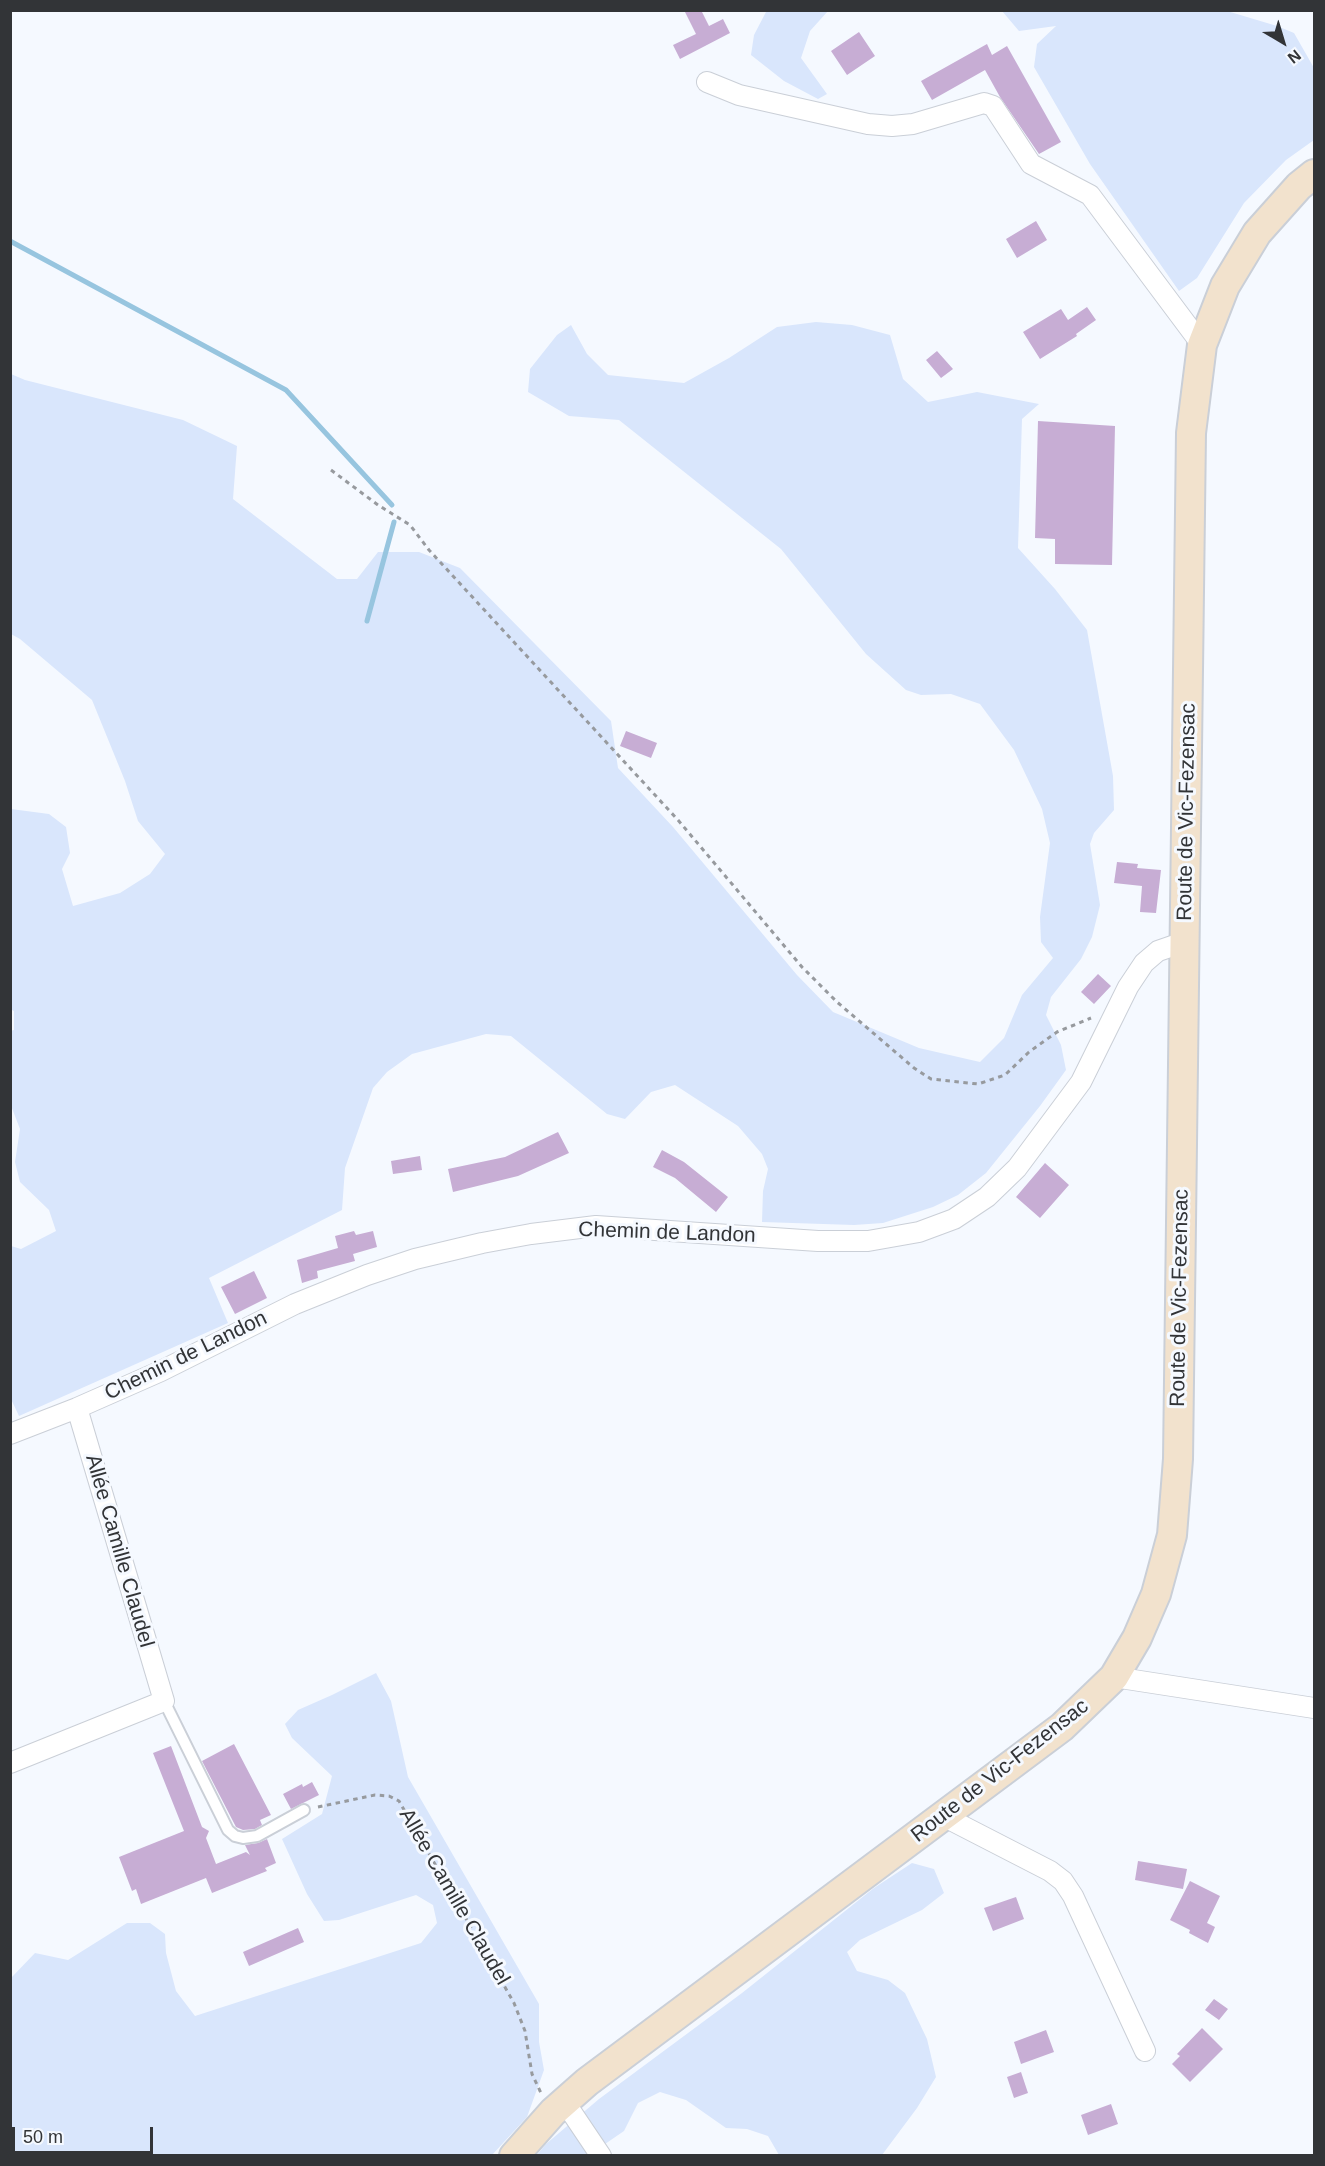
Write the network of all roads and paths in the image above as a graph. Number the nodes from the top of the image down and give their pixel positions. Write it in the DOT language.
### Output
graph roads {
  1 [pos="707,82"];
  2 [pos="1314,174"];
  3 [pos="1202,345"];
  4 [pos="331,470"];
  5 [pos="1185,942"];
  6 [pos="1093,1018"];
  7 [pos="77,1408"];
  8 [pos="10,1434"];
  9 [pos="1114,1677"];
  10 [pos="164,1701"];
  11 [pos="1314,1708"];
  12 [pos="10,1763"];
  13 [pos="304,1810"];
  14 [pos="945,1817"];
  15 [pos="1145,2052"];
  16 [pos="558,2106"];
  17 [pos="514,2156"];
  18 [pos="601,2156"];
  1 -- 3 [label="street"];
  2 -- 3 [label="main road, Route de Vic-Fezensac"];
  3 -- 5 [label="main road, Route de Vic-Fezensac"];
  4 -- 6 [label="path"];
  5 -- 7 [label="street, Chemin de Landon"];
  5 -- 9 [label="main road, Route de Vic-Fezensac"];
  7 -- 8 [label="street, Chemin de Landon"];
  7 -- 10 [label="street, Allée Camille Claudel"];
  9 -- 11 [label="street"];
  9 -- 14 [label="main road, Route de Vic-Fezensac"];
  10 -- 12 [label="street"];
  10 -- 13 [label="lane, Allée Camille Claudel"];
  13 -- 16 [label="path, Allée Camille Claudel"];
  14 -- 15 [label="street"];
  14 -- 16 [label="main road, Route de Vic-Fezensac"];
  16 -- 17 [label="main road, Route de Vic-Fezensac"];
  16 -- 18 [label="street"];
}
